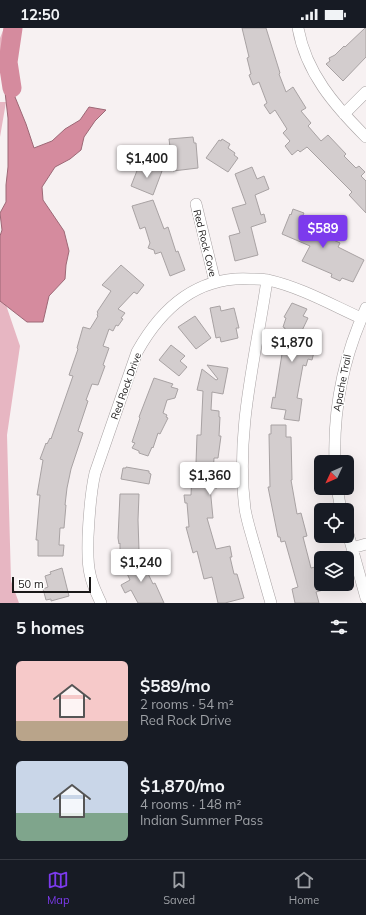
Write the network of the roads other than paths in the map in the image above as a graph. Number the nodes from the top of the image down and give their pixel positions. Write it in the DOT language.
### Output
graph roads {
  1 [pos="298,28"];
  2 [pos="366,92"];
  3 [pos="344,114"];
  4 [pos="366,137"];
  5 [pos="196,204"];
  6 [pos="267,280"];
  7 [pos="215,282"];
  8 [pos="366,308"];
  9 [pos="361,318"];
  10 [pos="335,455"];
  11 [pos="351,543"];
  12 [pos="366,544"];
  13 [pos="352,548"];
  14 [pos="366,598"];
  15 [pos="101,603"];
  16 [pos="271,603"];
  1 -- 3 [label="street"];
  2 -- 3 [label="street"];
  3 -- 4 [label="street"];
  5 -- 7 [label="street, Red Rock Cove"];
  6 -- 7 [label="street, Red Rock Drive"];
  6 -- 9 [label="street, Red Rock Drive"];
  6 -- 16 [label="street"];
  7 -- 15 [label="street, Red Rock Drive"];
  8 -- 9 [label="street, Apache Trail"];
  9 -- 10 [label="street, Apache Trail"];
  11 -- 13 [label="street"];
  12 -- 13 [label="street"];
  13 -- 14 [label="street"];
}
